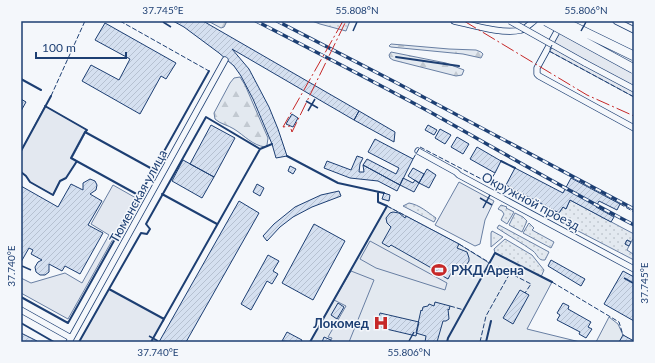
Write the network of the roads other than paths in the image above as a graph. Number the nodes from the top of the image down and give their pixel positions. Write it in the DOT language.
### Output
graph roads {
  1 [pos="454,21"];
  2 [pos="510,21"];
  3 [pos="534,21"];
  4 [pos="546,21"];
  5 [pos="562,21"];
  6 [pos="616,21"];
  7 [pos="634,30"];
  8 [pos="634,56"];
  9 [pos="225,60"];
  10 [pos="634,69"];
  11 [pos="634,89"];
  12 [pos="634,128"];
  13 [pos="418,151"];
  14 [pos="634,269"];
  15 [pos="21,310"];
  16 [pos="70,340"];
  1 -- 3 [label="street"];
  2 -- 11 [label="street, bridge"];
  4 -- 10 [label="main road, bridge"];
  5 -- 8 [label="main road, bridge"];
  5 -- 12 [label="street"];
  6 -- 7 [label="street"];
  9 -- 16 [label="street, Тюменская улица"];
  13 -- 14 [label="street, Окружной проезд"];
  15 -- 16 [label="street"];
}
